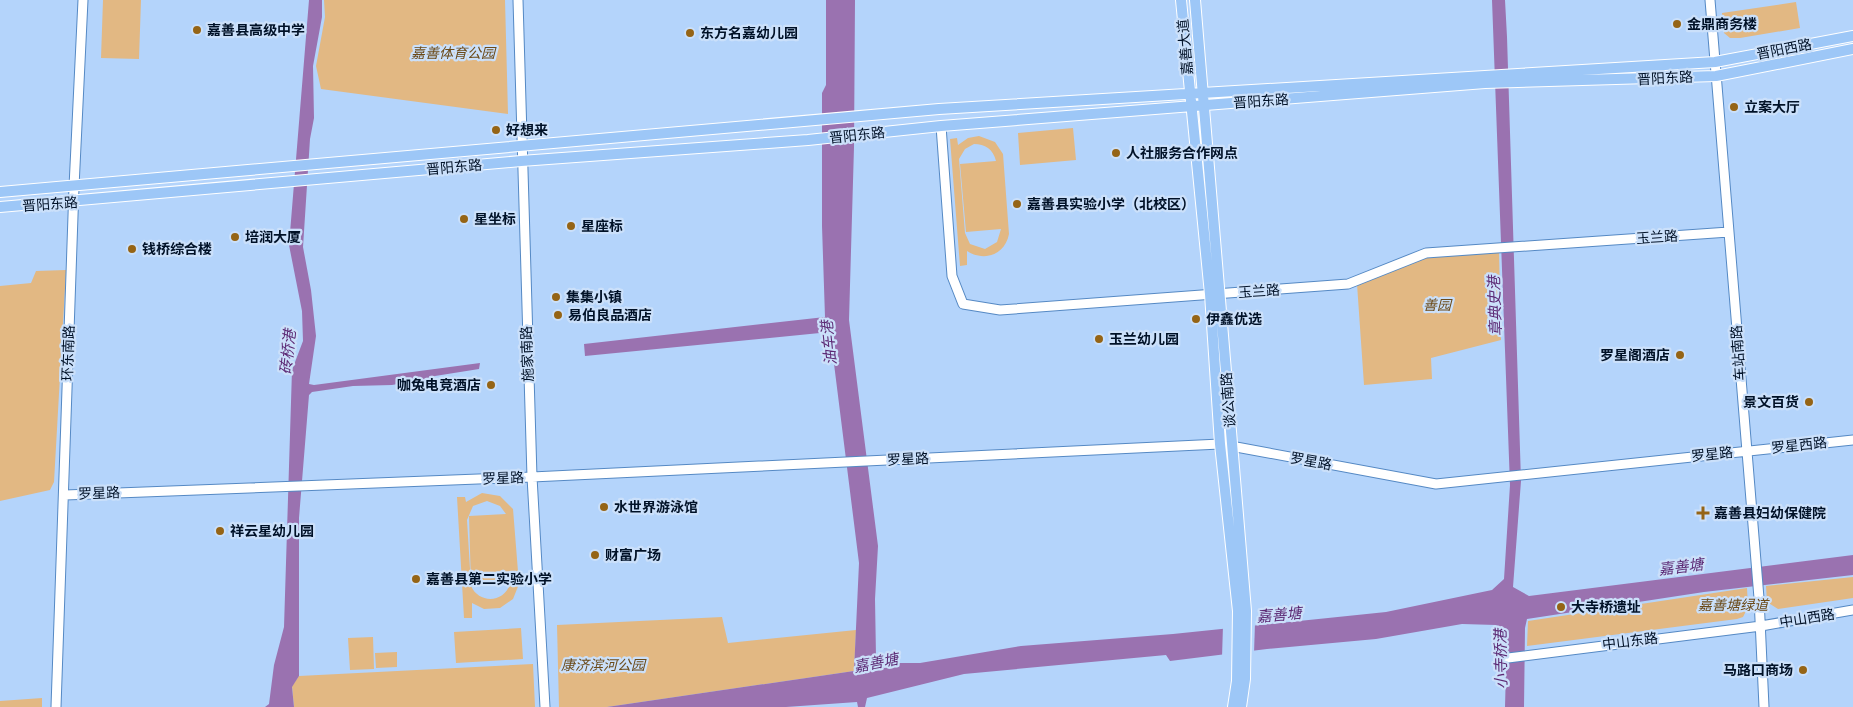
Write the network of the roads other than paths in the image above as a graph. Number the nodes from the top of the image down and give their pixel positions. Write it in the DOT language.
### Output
graph roads {
  1 [pos="83,0"];
  2 [pos="518,0"];
  3 [pos="1181,0"];
  4 [pos="1195,0"];
  5 [pos="1710,0"];
  6 [pos="1853,36"];
  7 [pos="1853,49"];
  8 [pos="1715,62"];
  9 [pos="1716,76"];
  10 [pos="1518,78"];
  11 [pos="1485,80"];
  12 [pos="1190,93"];
  13 [pos="1203,93"];
  14 [pos="1204,105"];
  15 [pos="1191,106"];
  16 [pos="941,126"];
  17 [pos="521,146"];
  18 [pos="521,161"];
  19 [pos="74,187"];
  20 [pos="0,192"];
  21 [pos="73,202"];
  22 [pos="0,207"];
  23 [pos="1729,232"];
  24 [pos="1215,294"];
  25 [pos="1853,440"];
  26 [pos="1220,444"];
  27 [pos="1232,446"];
  28 [pos="1746,451"];
  29 [pos="532,477"];
  30 [pos="65,495"];
  31 [pos="1853,610"];
  32 [pos="1242,611"];
  33 [pos="1761,626"];
  34 [pos="1500,659"];
  35 [pos="1241,681"];
  36 [pos="56,707"];
  37 [pos="545,707"];
  38 [pos="1232,707"];
  39 [pos="1241,707"];
  40 [pos="1764,707"];
  1 -- 19 [label="street, 环东南路"];
  2 -- 17 [label="street, 施家南路"];
  3 -- 12 [label="main road, 嘉善大道"];
  4 -- 13 [label="main road, 嘉善大道"];
  5 -- 8 [label="street, 车站南路"];
  6 -- 8 [label="main road, 晋阳西路"];
  7 -- 9 [label="main road, 晋阳西路"];
  8 -- 9 [label="street, 车站南路"];
  8 -- 10 [label="main road, 晋阳东路"];
  9 -- 10 [label="main road, 晋阳东路"];
  9 -- 23 [label="street, 车站南路"];
  10 -- 11 [label="main road, 晋阳东路"];
  11 -- 13 [label="main road, 晋阳东路"];
  11 -- 14 [label="main road, 晋阳东路"];
  12 -- 13 [label="main road, 晋阳东路"];
  12 -- 15 [label="main road, 谈公南路"];
  12 -- 17 [label="main road, 晋阳东路"];
  13 -- 14 [label="main road, 谈公南路"];
  14 -- 15 [label="main road, 晋阳东路"];
  14 -- 24 [label="main road, 谈公南路"];
  15 -- 16 [label="main road, 晋阳东路"];
  15 -- 24 [label="main road, 谈公南路"];
  16 -- 18 [label="main road, 晋阳东路"];
  16 -- 24 [label="street, 玉兰路"];
  17 -- 18 [label="street, 施家南路"];
  17 -- 19 [label="main road, 晋阳东路"];
  18 -- 21 [label="main road, 晋阳东路"];
  18 -- 29 [label="street, 施家南路"];
  19 -- 20 [label="main road, 晋阳东路"];
  19 -- 21 [label="street, 环东南路"];
  21 -- 22 [label="main road, 晋阳东路"];
  21 -- 30 [label="street, 环东南路"];
  23 -- 24 [label="street, 玉兰路"];
  23 -- 28 [label="street, 车站南路"];
  24 -- 26 [label="main road, 谈公南路"];
  24 -- 27 [label="main road, 谈公南路"];
  25 -- 28 [label="street, 罗星西路"];
  26 -- 27 [label="street, 罗星路"];
  26 -- 29 [label="street, 罗星路"];
  26 -- 32 [label="main road, 谈公南路"];
  27 -- 28 [label="street, 罗星路"];
  27 -- 32 [label="main road, 谈公南路"];
  28 -- 33 [label="street, 车站南路"];
  29 -- 30 [label="street, 罗星路"];
  29 -- 37 [label="street, 施家南路"];
  30 -- 36 [label="street, 环东南路"];
  31 -- 33 [label="street, 中山西路"];
  32 -- 35 [label="main road, 谈公南路"];
  33 -- 34 [label="street, 中山东路"];
  33 -- 40 [label="street, 车站南路"];
  35 -- 38 [label="main road, 谈公南路"];
  35 -- 39 [label="main road, 谈公南路"];
}
